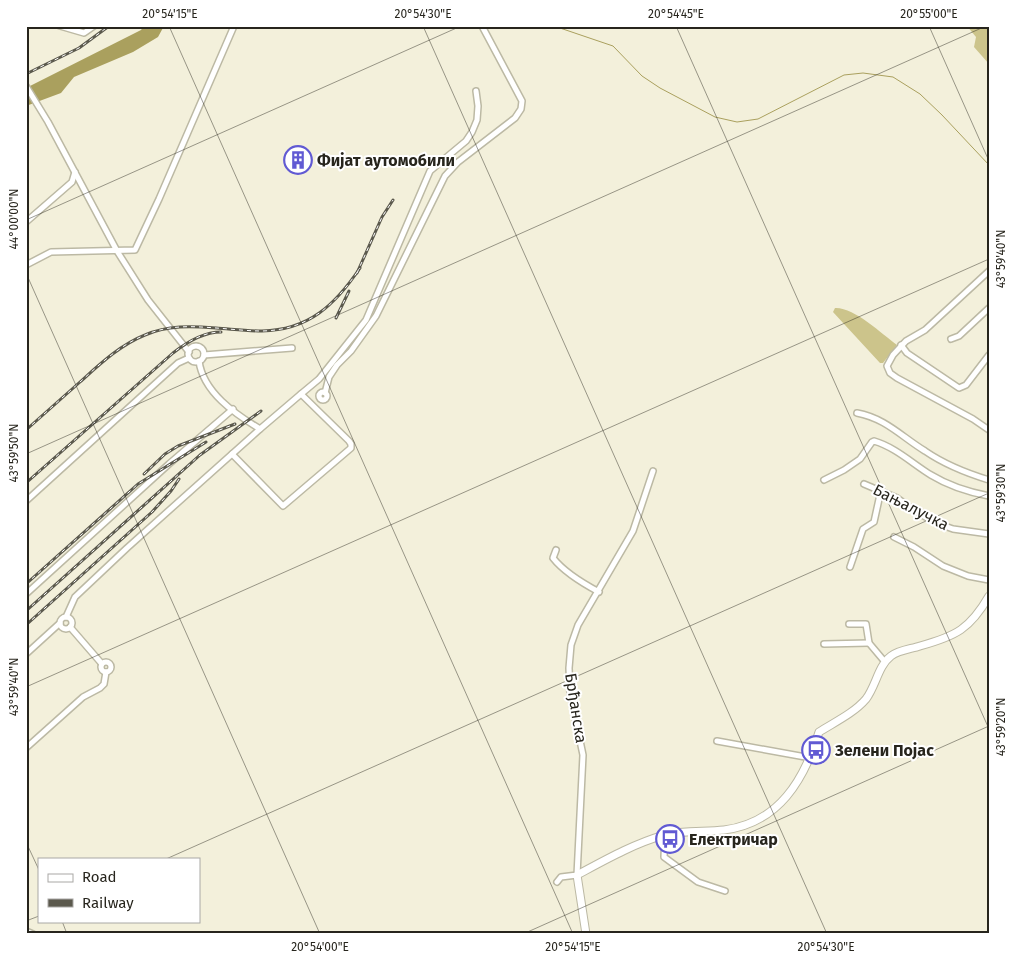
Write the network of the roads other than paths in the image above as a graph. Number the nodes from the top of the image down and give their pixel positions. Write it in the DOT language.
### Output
graph roads {
  1 [pos="60,26"];
  2 [pos="94,26"];
  3 [pos="234,26"];
  4 [pos="482,26"];
  5 [pos="75,28"];
  6 [pos="26,86"];
  7 [pos="476,91"];
  8 [pos="75,172"];
  9 [pos="26,222"];
  10 [pos="117,251"];
  11 [pos="26,265"];
  12 [pos="989,271"];
  13 [pos="989,308"];
  14 [pos="951,339"];
  15 [pos="901,346"];
  16 [pos="292,348"];
  17 [pos="189,355"];
  18 [pos="204,355"];
  19 [pos="989,355"];
  20 [pos="199,361"];
  21 [pos="325,393"];
  22 [pos="302,394"];
  23 [pos="233,409"];
  24 [pos="858,414"];
  25 [pos="260,429"];
  26 [pos="989,430"];
  27 [pos="232,454"];
  28 [pos="653,471"];
  29 [pos="824,480"];
  30 [pos="989,480"];
  31 [pos="864,484"];
  32 [pos="881,490"];
  33 [pos="989,496"];
  34 [pos="26,501"];
  35 [pos="989,534"];
  36 [pos="894,537"];
  37 [pos="556,550"];
  38 [pos="850,567"];
  39 [pos="989,580"];
  40 [pos="599,592"];
  41 [pos="26,594"];
  42 [pos="989,596"];
  43 [pos="66,617"];
  44 [pos="60,623"];
  45 [pos="849,624"];
  46 [pos="70,627"];
  47 [pos="869,643"];
  48 [pos="824,644"];
  49 [pos="26,654"];
  50 [pos="885,662"];
  51 [pos="717,741"];
  52 [pos="26,748"];
  53 [pos="811,758"];
  54 [pos="665,835"];
  55 [pos="577,875"];
  56 [pos="557,882"];
  57 [pos="725,890"];
  58 [pos="586,934"];
  1 -- 5 [label="street"];
  2 -- 5 [label="street"];
  3 -- 10 [label="street"];
  4 -- 21 [label="street"];
  6 -- 8 [label="street"];
  7 -- 22 [label="street"];
  8 -- 9 [label="street"];
  8 -- 10 [label="street"];
  10 -- 11 [label="street"];
  10 -- 17 [label="street"];
  12 -- 15 [label="street"];
  13 -- 14 [label="street"];
  15 -- 19 [label="street"];
  15 -- 26 [label="street"];
  16 -- 18 [label="street"];
  17 -- 18 [label="street"];
  17 -- 20 [label="street"];
  17 -- 34 [label="street"];
  18 -- 20 [label="street"];
  20 -- 23 [label="street"];
  22 -- 25 [label="street"];
  22 -- 27 [label="street"];
  23 -- 25 [label="street"];
  23 -- 41 [label="street"];
  24 -- 30 [label="street"];
  25 -- 27 [label="street"];
  27 -- 43 [label="street"];
  28 -- 40 [label="street, Брђанска"];
  29 -- 33 [label="street"];
  31 -- 32 [label="street, Бањалучка"];
  32 -- 35 [label="street, Бањалучка"];
  32 -- 38 [label="street"];
  36 -- 39 [label="street"];
  37 -- 40 [label="street"];
  40 -- 55 [label="street, Брђанска"];
  42 -- 50 [label="street"];
  43 -- 44 [label="street"];
  43 -- 46 [label="street"];
  44 -- 46 [label="street"];
  44 -- 49 [label="street"];
  45 -- 47 [label="street"];
  46 -- 52 [label="street"];
  47 -- 48 [label="street"];
  47 -- 50 [label="street"];
  50 -- 53 [label="street"];
  51 -- 53 [label="street"];
  53 -- 54 [label="street"];
  54 -- 55 [label="street"];
  54 -- 57 [label="street"];
  55 -- 56 [label="street"];
  55 -- 58 [label="street, Брђанска"];
}
